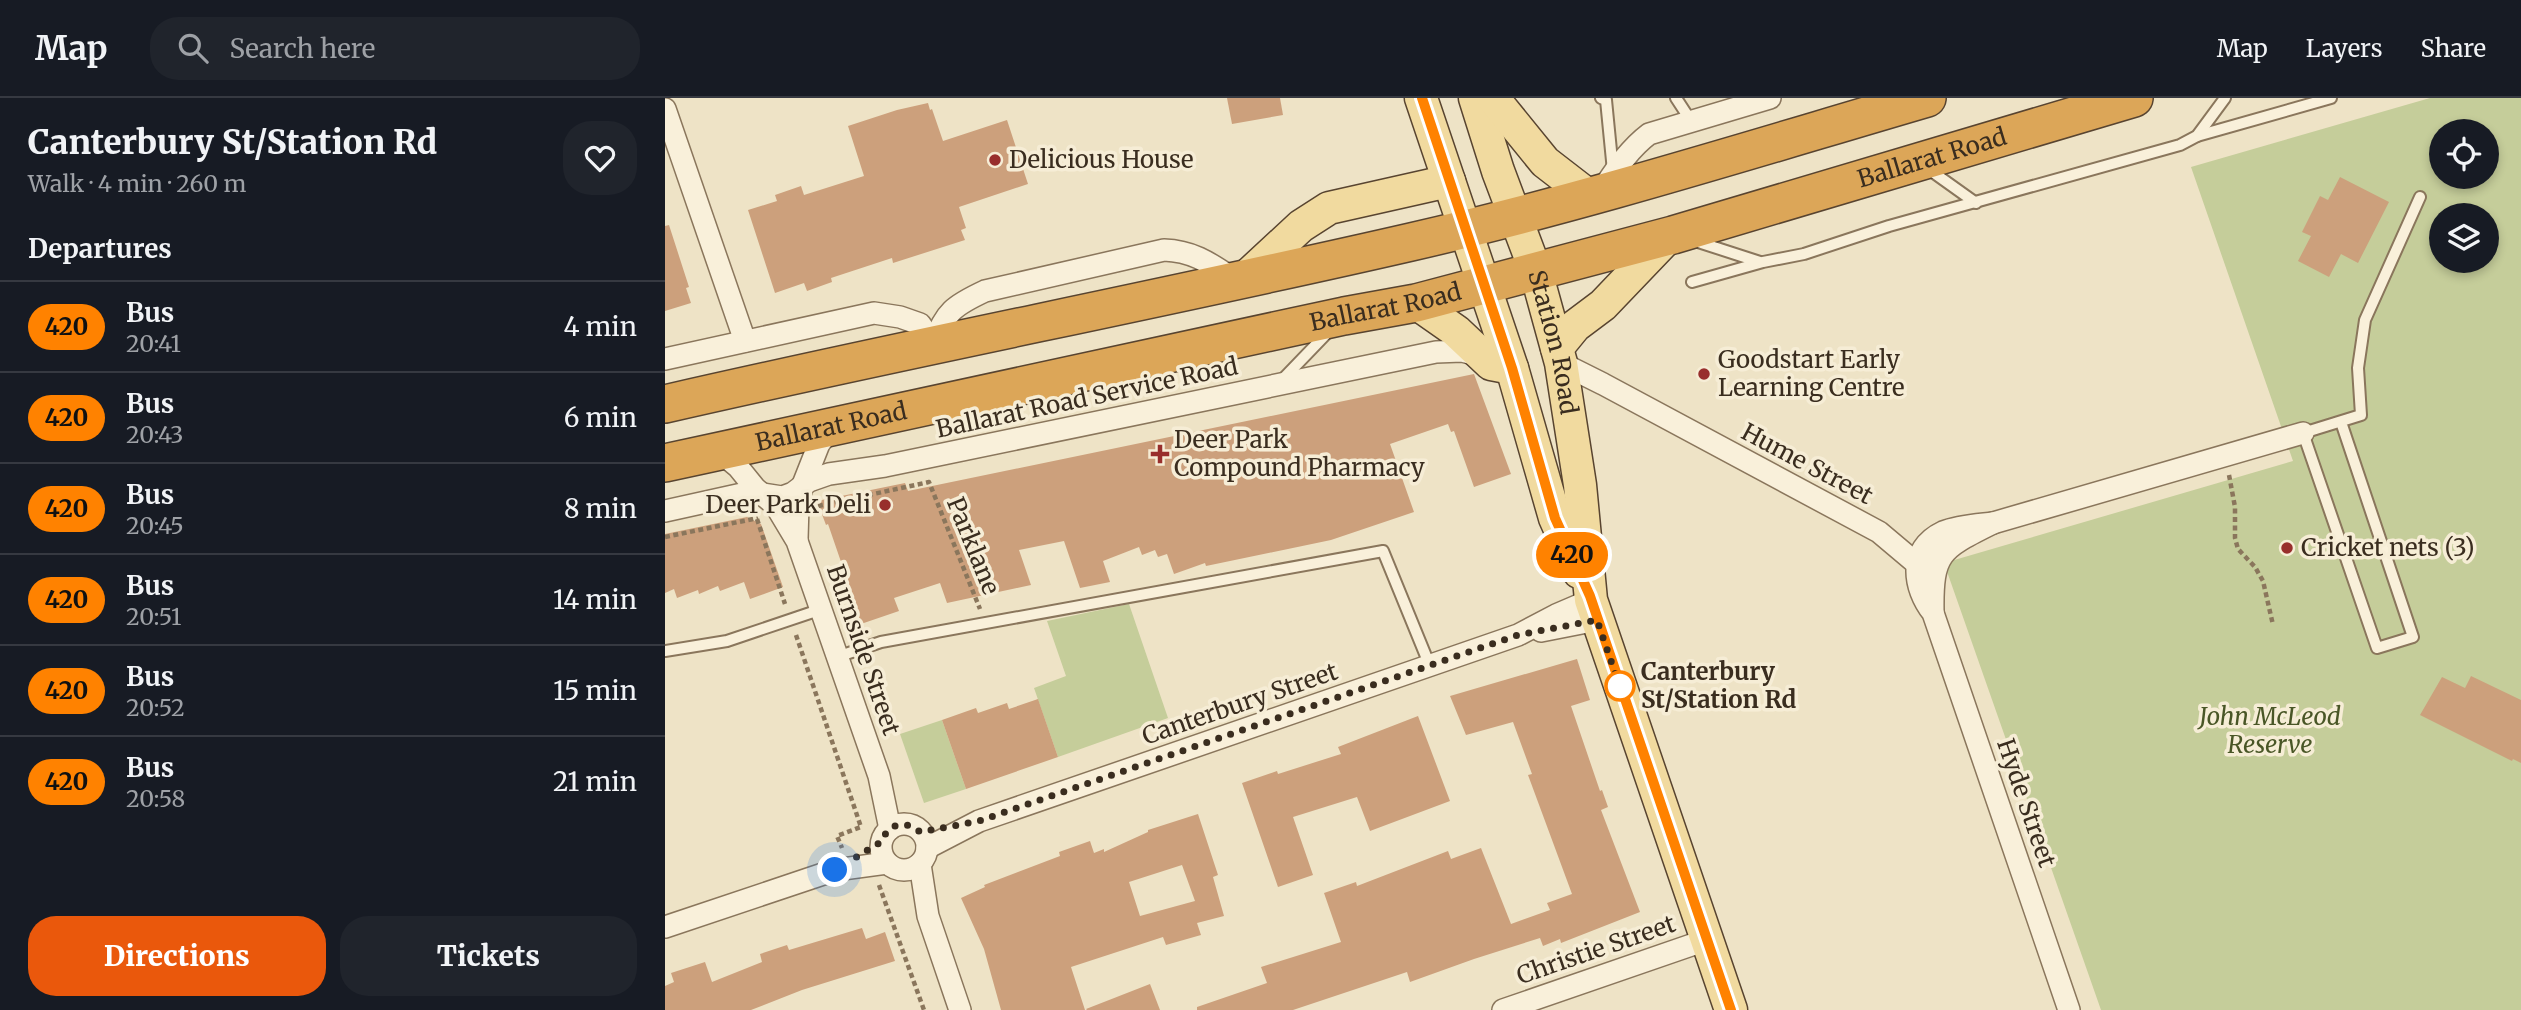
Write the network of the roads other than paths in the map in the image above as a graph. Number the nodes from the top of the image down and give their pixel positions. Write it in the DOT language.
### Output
graph roads {
  1 [pos="1422,98"];
  2 [pos="1475,98"];
  3 [pos="1493,98"];
  4 [pos="1676,98"];
  5 [pos="1770,98"];
  6 [pos="1927,98"];
  7 [pos="2134,98"];
  8 [pos="2225,98"];
  9 [pos="2331,98"];
  10 [pos="1607,99"];
  11 [pos="665,109"];
  12 [pos="1691,121"];
  13 [pos="2197,136"];
  14 [pos="1919,162"];
  15 [pos="1449,181"];
  16 [pos="1601,187"];
  17 [pos="2420,197"];
  18 [pos="1976,203"];
  19 [pos="1514,216"];
  20 [pos="1464,228"];
  21 [pos="1670,236"];
  22 [pos="1763,262"];
  23 [pos="1536,272"];
  24 [pos="1240,279"];
  25 [pos="1692,282"];
  26 [pos="1484,286"];
  27 [pos="1416,303"];
  28 [pos="1344,316"];
  29 [pos="745,341"];
  30 [pos="933,344"];
  31 [pos="1559,356"];
  32 [pos="665,359"];
  33 [pos="1499,363"];
  34 [pos="1277,385"];
  35 [pos="665,404"];
  36 [pos="2341,422"];
  37 [pos="833,426"];
  38 [pos="2303,433"];
  39 [pos="720,452"];
  40 [pos="665,463"];
  41 [pos="802,487"];
  42 [pos="764,494"];
  43 [pos="665,511"];
  44 [pos="797,541"];
  45 [pos="1928,556"];
  46 [pos="1593,605"];
  47 [pos="822,609"];
  48 [pos="665,651"];
  49 [pos="838,657"];
  50 [pos="1430,666"];
  51 [pos="904,847"];
  52 [pos="665,927"];
  53 [pos="1706,940"];
  54 [pos="960,1010"];
  55 [pos="1503,1010"];
  56 [pos="1731,1010"];
  57 [pos="2069,1010"];
  1 -- 15 [label="main road, Station Road"];
  2 -- 19 [label="main road, Station Road"];
  3 -- 16 [label="main road"];
  4 -- 12 [label="lane"];
  5 -- 12 [label="street"];
  6 -- 16 [label="highway"];
  7 -- 14 [label="highway, Ballarat Road"];
  8 -- 13 [label="lane"];
  9 -- 13 [label="lane"];
  10 -- 16 [label="lane"];
  11 -- 29 [label="street"];
  12 -- 16 [label="street"];
  13 -- 18 [label="lane"];
  14 -- 18 [label="lane"];
  14 -- 21 [label="highway, Ballarat Road"];
  15 -- 20 [label="main road, Station Road"];
  15 -- 24 [label="main road"];
  16 -- 19 [label="highway"];
  17 -- 36 [label="lane"];
  18 -- 22 [label="lane"];
  19 -- 20 [label="highway"];
  19 -- 23 [label="main road, Station Road"];
  20 -- 24 [label="highway"];
  20 -- 26 [label="main road, Station Road"];
  21 -- 22 [label="lane"];
  21 -- 23 [label="highway, Ballarat Road"];
  21 -- 31 [label="main road"];
  22 -- 25 [label="lane"];
  23 -- 26 [label="highway, Ballarat Road"];
  23 -- 31 [label="main road, Station Road"];
  24 -- 30 [label="highway"];
  26 -- 27 [label="highway, Ballarat Road"];
  26 -- 33 [label="main road, Station Road"];
  27 -- 28 [label="highway, Ballarat Road"];
  27 -- 33 [label="main road"];
  28 -- 34 [label="lane"];
  28 -- 37 [label="highway, Ballarat Road"];
  29 -- 30 [label="street"];
  29 -- 32 [label="street"];
  30 -- 35 [label="highway"];
  31 -- 45 [label="street, Hume Street"];
  31 -- 46 [label="main road, Station Road"];
  33 -- 34 [label="street, Ballarat Road Service Road"];
  33 -- 46 [label="main road, Station Road"];
  34 -- 41 [label="street, Ballarat Road Service Road"];
  36 -- 38 [label="lane"];
  36 -- 38 [label="lane"];
  37 -- 39 [label="highway, Ballarat Road"];
  37 -- 41 [label="street, Burnside Street"];
  38 -- 45 [label="street"];
  39 -- 40 [label="highway, Ballarat Road"];
  39 -- 42 [label="street, Burnside Street"];
  41 -- 42 [label="street, Ballarat Road Service Road"];
  41 -- 44 [label="street, Burnside Street"];
  42 -- 43 [label="street, Ballarat Road Service Road"];
  42 -- 44 [label="street, Burnside Street"];
  44 -- 47 [label="street, Burnside Street"];
  45 -- 57 [label="street, Hyde Street"];
  46 -- 50 [label="street, Canterbury Street"];
  46 -- 53 [label="main road, Station Road"];
  47 -- 48 [label="lane"];
  47 -- 49 [label="street, Burnside Street"];
  49 -- 50 [label="lane"];
  49 -- 51 [label="street, Burnside Street"];
  50 -- 51 [label="street, Canterbury Street"];
  51 -- 52 [label="street, Canterbury Street"];
  51 -- 54 [label="street, Burnside Street"];
  53 -- 55 [label="street, Christie Street"];
  53 -- 56 [label="main road, Station Road"];
}
